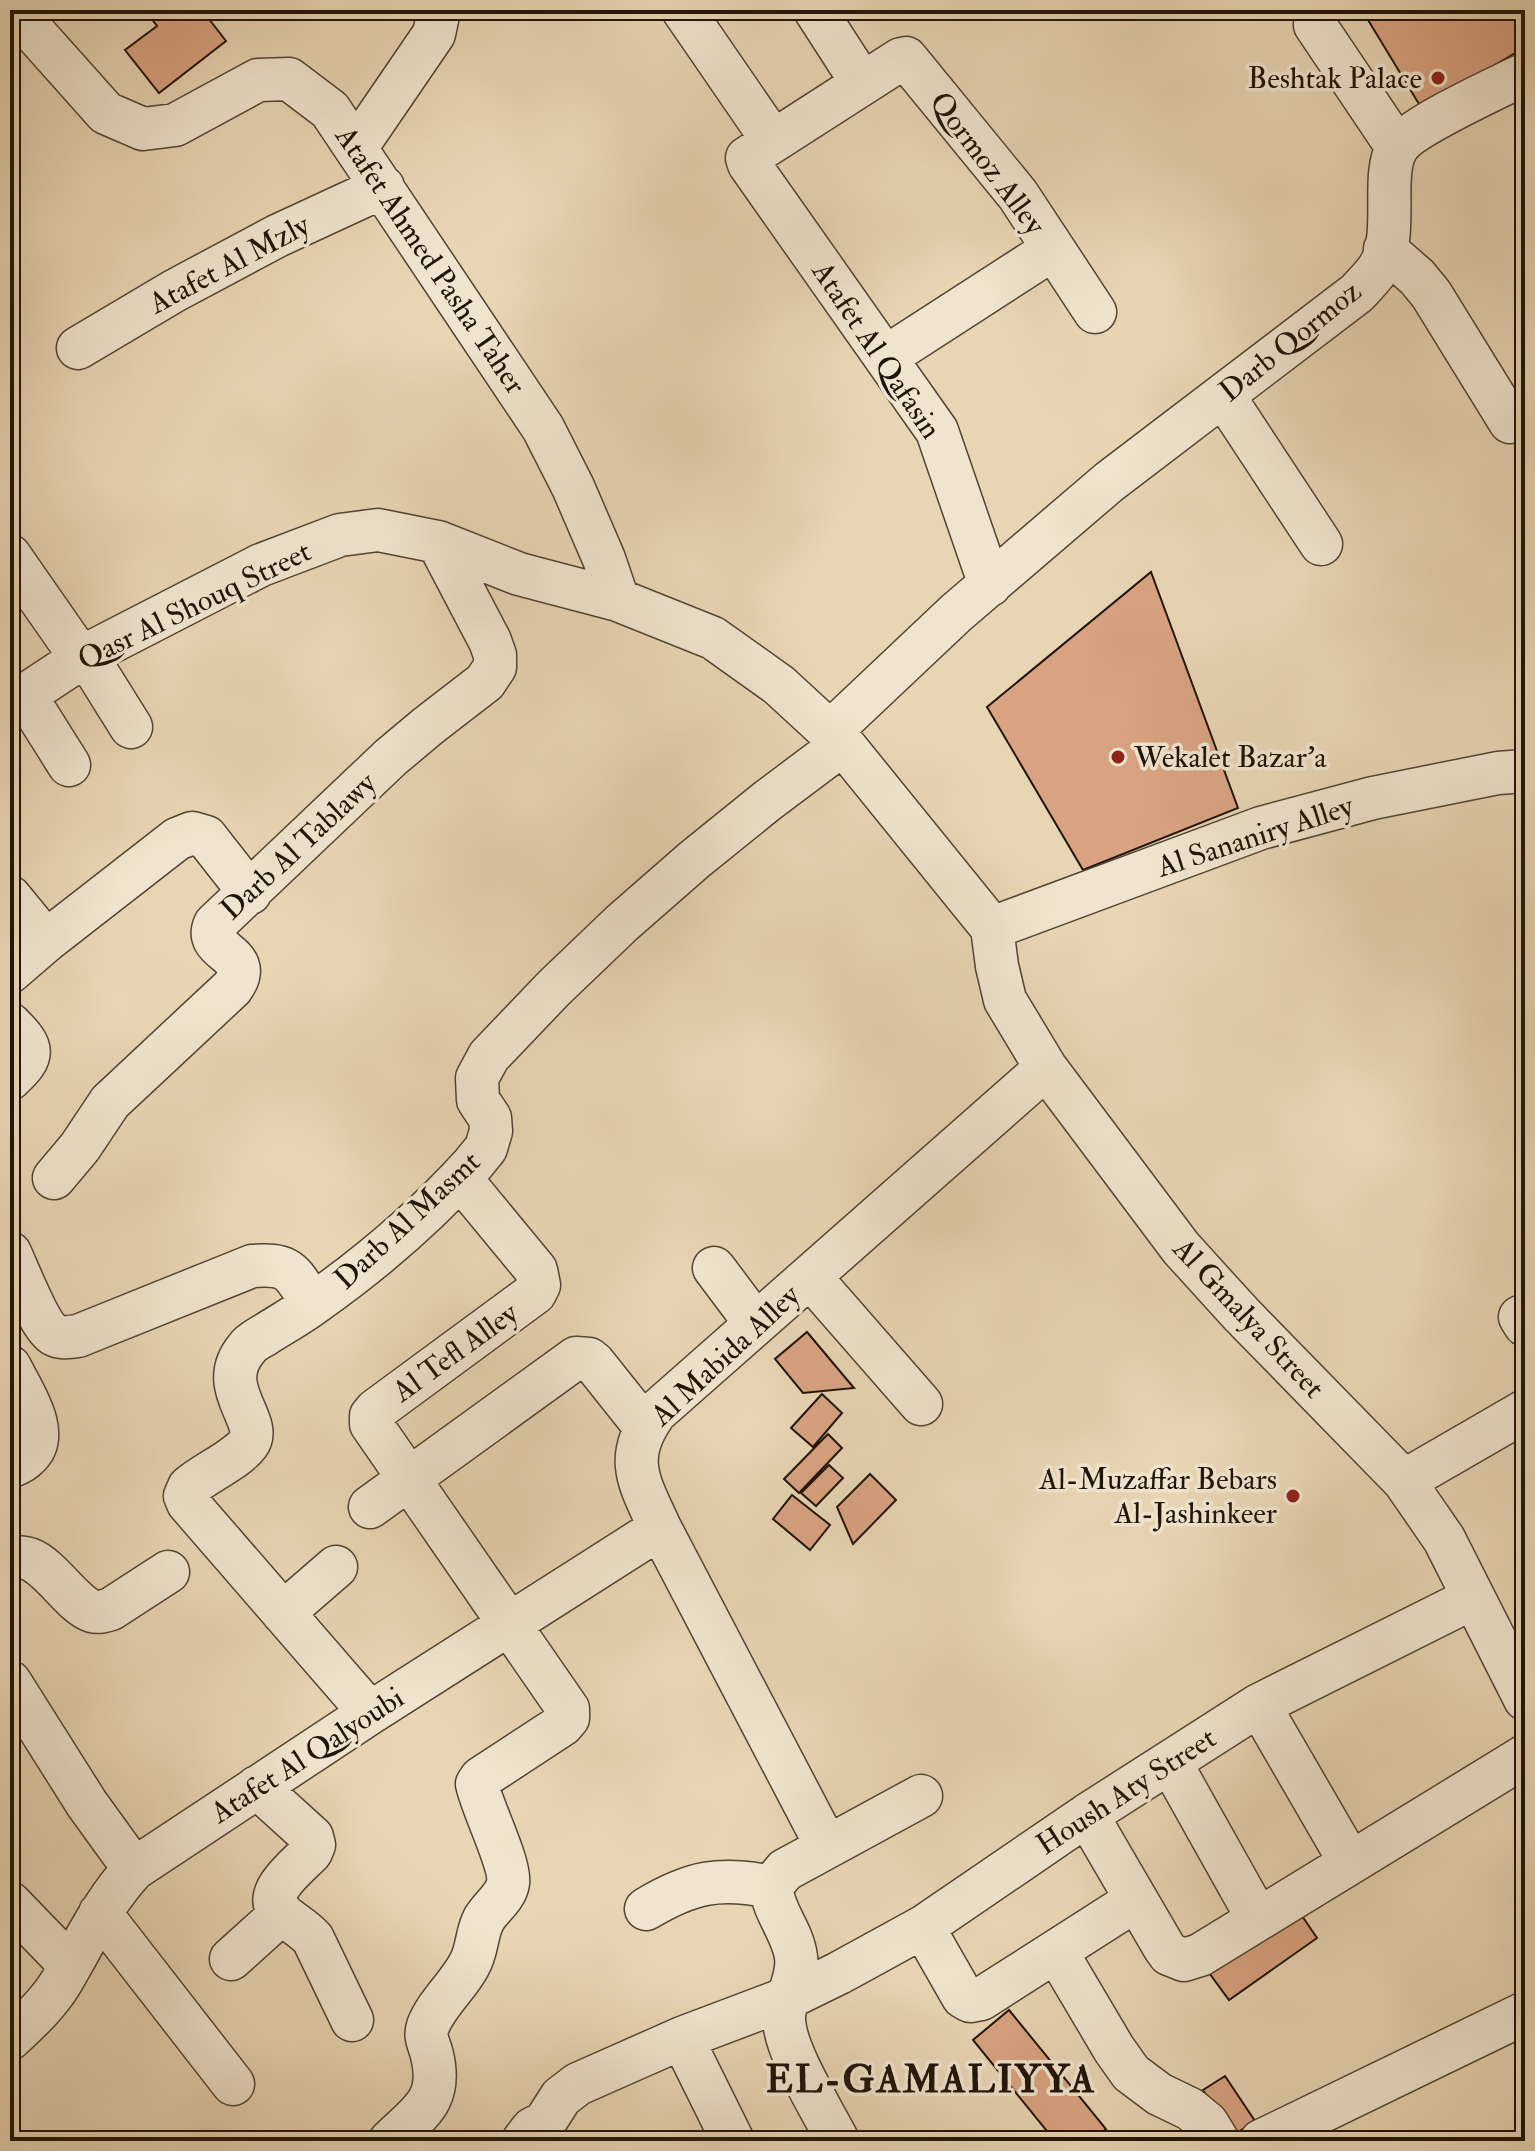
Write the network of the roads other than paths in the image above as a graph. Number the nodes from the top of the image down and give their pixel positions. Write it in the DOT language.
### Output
graph roads {
  1 [pos="14,10"];
  2 [pos="439,10"];
  3 [pos="683,10"];
  4 [pos="815,10"];
  5 [pos="1315,25"];
  6 [pos="1525,74"];
  7 [pos="862,83"];
  8 [pos="773,141"];
  9 [pos="1397,147"];
  10 [pos="356,148"];
  11 [pos="383,187"];
  12 [pos="1053,249"];
  13 [pos="1385,249"];
  14 [pos="1095,312"];
  15 [pos="78,348"];
  16 [pos="886,357"];
  17 [pos="1223,395"];
  18 [pos="1510,422"];
  19 [pos="438,542"];
  20 [pos="1321,544"];
  21 [pos="11,560"];
  22 [pos="990,585"];
  23 [pos="618,600"];
  24 [pos="84,657"];
  25 [pos="17,700"];
  26 [pos="131,727"];
  27 [pos="837,738"];
  28 [pos="1516,763"];
  29 [pos="69,765"];
  30 [pos="250,893"];
  31 [pos="10,897"];
  32 [pos="992,928"];
  33 [pos="46,941"];
  34 [pos="10,972"];
  35 [pos="10,1024"];
  36 [pos="1046,1068"];
  37 [pos="10,1079"];
  38 [pos="54,1178"];
  39 [pos="460,1178"];
  40 [pos="10,1253"];
  41 [pos="714,1268"];
  42 [pos="810,1277"];
  43 [pos="313,1304"];
  44 [pos="756,1324"];
  45 [pos="10,1367"];
  46 [pos="921,1404"];
  47 [pos="1525,1411"];
  48 [pos="645,1427"];
  49 [pos="10,1467"];
  50 [pos="409,1478"];
  51 [pos="1404,1481"];
  52 [pos="370,1507"];
  53 [pos="660,1528"];
  54 [pos="10,1557"];
  55 [pos="336,1567"];
  56 [pos="168,1572"];
  57 [pos="1473,1598"];
  58 [pos="283,1613"];
  59 [pos="511,1624"];
  60 [pos="10,1682"];
  61 [pos="1525,1699"];
  62 [pos="1259,1705"];
  63 [pos="370,1713"];
  64 [pos="1525,1756"];
  65 [pos="1170,1762"];
  66 [pos="257,1787"];
  67 [pos="921,1796"];
  68 [pos="1087,1815"];
  69 [pos="827,1847"];
  70 [pos="1350,1862"];
  71 [pos="134,1869"];
  72 [pos="771,1887"];
  73 [pos="1136,1900"];
  74 [pos="10,1903"];
  75 [pos="646,1909"];
  76 [pos="100,1913"];
  77 [pos="282,1913"];
  78 [pos="1258,1919"];
  79 [pos="923,1927"];
  80 [pos="1056,1951"];
  81 [pos="231,1959"];
  82 [pos="70,1965"];
  83 [pos="788,1998"];
  84 [pos="352,2020"];
  85 [pos="1520,2027"];
  86 [pos="682,2038"];
  87 [pos="10,2039"];
  88 [pos="233,2084"];
  89 [pos="390,2141"];
  90 [pos="523,2141"];
  91 [pos="733,2141"];
  92 [pos="838,2141"];
  93 [pos="1218,2141"];
  94 [pos="1261,2141"];
  1 -- 10 [label="street, Atafet Ahmed Pasha Taher"];
  2 -- 10 [label="street"];
  3 -- 8 [label="street"];
  4 -- 7 [label="street"];
  5 -- 9 [label="street"];
  6 -- 9 [label="street"];
  7 -- 8 [label="street"];
  7 -- 12 [label="street, Qormoz Alley"];
  8 -- 16 [label="street, Atafet Al Qafasin"];
  9 -- 13 [label="street, Darb Qormoz"];
  10 -- 11 [label="street, Atafet Ahmed Pasha Taher"];
  11 -- 15 [label="street, Atafet Al Mzly"];
  11 -- 23 [label="street, Atafet Ahmed Pasha Taher"];
  12 -- 14 [label="street, Qormoz Alley"];
  12 -- 16 [label="street"];
  13 -- 17 [label="street, Darb Qormoz"];
  13 -- 18 [label="street"];
  16 -- 22 [label="street, Atafet Al Qafasin"];
  17 -- 20 [label="street"];
  17 -- 22 [label="street, Darb Qormoz"];
  19 -- 23 [label="street, Qasr Al Shouq Street"];
  19 -- 24 [label="street, Qasr Al Shouq Street"];
  19 -- 30 [label="street, Darb Al Tablawy"];
  21 -- 24 [label="street"];
  22 -- 27 [label="street, Darb Qormoz"];
  23 -- 27 [label="street, Qasr Al Shouq Street"];
  24 -- 25 [label="street, Qasr Al Shouq Street"];
  24 -- 26 [label="street"];
  25 -- 29 [label="street"];
  27 -- 32 [label="street, Qasr Al Shouq Street"];
  27 -- 39 [label="street, Darb Al Masmt"];
  28 -- 32 [label="street, Al Sananiry Alley"];
  30 -- 33 [label="street"];
  30 -- 38 [label="street, Darb Al Tablawy"];
  31 -- 33 [label="street"];
  32 -- 36 [label="street, Al Gmalya Street"];
  33 -- 34 [label="street"];
  35 -- 37 [label="street"];
  36 -- 42 [label="street, Al Mabida Alley"];
  36 -- 51 [label="street, Al Gmalya Street"];
  39 -- 43 [label="street, Darb Al Masmt"];
  39 -- 50 [label="street, Al Tefl Alley"];
  40 -- 43 [label="street"];
  41 -- 44 [label="street"];
  42 -- 44 [label="street, Al Mabida Alley"];
  42 -- 46 [label="street"];
  43 -- 58 [label="street, Darb Al Masmt"];
  44 -- 48 [label="street, Al Mabida Alley"];
  45 -- 49 [label="street"];
  47 -- 51 [label="street"];
  48 -- 50 [label="street"];
  48 -- 53 [label="street, Al Mabida Alley"];
  50 -- 52 [label="street"];
  50 -- 59 [label="street"];
  51 -- 57 [label="street, Al Gmalya Street"];
  53 -- 59 [label="street, Atafet Al Qalyoubi"];
  53 -- 69 [label="street, Al Mabida Alley"];
  54 -- 56 [label="street"];
  55 -- 58 [label="street"];
  57 -- 61 [label="street, Al Gmalya Street"];
  57 -- 62 [label="street, Housh Aty Street"];
  58 -- 63 [label="street, Darb Al Masmt"];
  59 -- 63 [label="street, Atafet Al Qalyoubi"];
  59 -- 89 [label="street"];
  60 -- 71 [label="street"];
  62 -- 65 [label="street, Housh Aty Street"];
  62 -- 70 [label="street"];
  63 -- 66 [label="street, Atafet Al Qalyoubi"];
  64 -- 70 [label="street"];
  65 -- 68 [label="street, Housh Aty Street"];
  65 -- 78 [label="street"];
  66 -- 71 [label="street, Atafet Al Qalyoubi"];
  66 -- 77 [label="street"];
  67 -- 69 [label="street"];
  68 -- 73 [label="street"];
  68 -- 79 [label="street, Housh Aty Street"];
  69 -- 72 [label="street"];
  70 -- 78 [label="street"];
  71 -- 76 [label="street, Atafet Al Qalyoubi"];
  72 -- 75 [label="street"];
  72 -- 83 [label="street"];
  73 -- 78 [label="street"];
  73 -- 80 [label="street"];
  74 -- 82 [label="street"];
  76 -- 82 [label="street, Atafet Al Qalyoubi"];
  76 -- 88 [label="street"];
  77 -- 81 [label="street"];
  77 -- 84 [label="street"];
  79 -- 80 [label="street"];
  79 -- 83 [label="street, Housh Aty Street"];
  80 -- 93 [label="street"];
  82 -- 87 [label="street, Atafet Al Qalyoubi"];
  83 -- 86 [label="street, Housh Aty Street"];
  83 -- 92 [label="street"];
  85 -- 94 [label="street"];
  86 -- 90 [label="street, Housh Aty Street"];
  86 -- 91 [label="street"];
}
